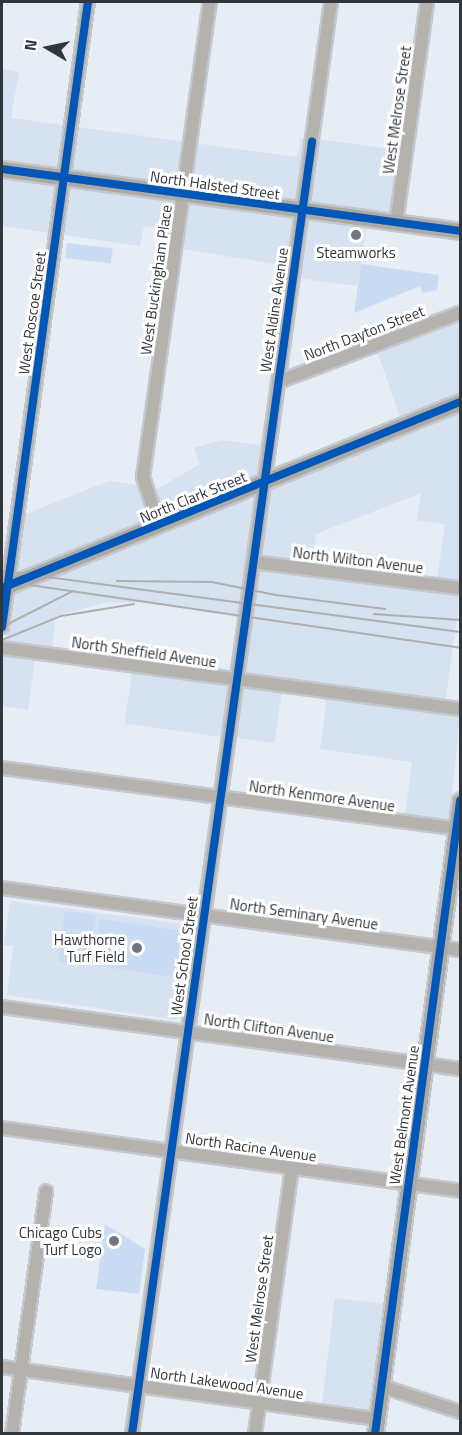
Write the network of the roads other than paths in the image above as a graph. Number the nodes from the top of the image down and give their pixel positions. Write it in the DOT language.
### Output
graph roads {
  1 [pos="88,2"];
  2 [pos="210,2"];
  3 [pos="331,2"];
  4 [pos="427,2"];
  5 [pos="2,169"];
  6 [pos="64,178"];
  7 [pos="183,194"];
  8 [pos="302,210"];
  9 [pos="396,223"];
  10 [pos="460,231"];
  11 [pos="460,313"];
  12 [pos="278,382"];
  13 [pos="460,402"];
  14 [pos="264,483"];
  15 [pos="159,525"];
  16 [pos="253,562"];
  17 [pos="4,587"];
  18 [pos="460,588"];
  19 [pos="2,627"];
  20 [pos="2,648"];
  21 [pos="236,679"];
  22 [pos="460,709"];
  23 [pos="2,768"];
  24 [pos="220,797"];
  25 [pos="460,801"];
  26 [pos="459,829"];
  27 [pos="2,888"];
  28 [pos="204,915"];
  29 [pos="441,947"];
  30 [pos="460,950"];
  31 [pos="2,1007"];
  32 [pos="188,1032"];
  33 [pos="425,1064"];
  34 [pos="460,1069"];
  35 [pos="2,1128"];
  36 [pos="171,1151"];
  37 [pos="292,1168"];
  38 [pos="408,1184"];
  39 [pos="46,1191"];
  40 [pos="460,1191"];
  41 [pos="2,1367"];
  42 [pos="21,1370"];
  43 [pos="139,1386"];
  44 [pos="381,1386"];
  45 [pos="259,1403"];
  46 [pos="460,1412"];
  47 [pos="376,1426"];
  48 [pos="12,1434"];
  49 [pos="132,1434"];
  50 [pos="255,1434"];
  1 -- 6 [label="street, West Roscoe Street"];
  2 -- 7 [label="street, West Buckingham Place"];
  3 -- 8 [label="street, West Aldine Avenue"];
  4 -- 9 [label="street, West Melrose Street"];
  5 -- 6 [label="main road, North Halsted Street"];
  6 -- 7 [label="main road, North Halsted Street"];
  6 -- 17 [label="street, West Roscoe Street"];
  7 -- 8 [label="main road, North Halsted Street"];
  7 -- 15 [label="street, West Buckingham Place"];
  8 -- 9 [label="main road, North Halsted Street"];
  8 -- 12 [label="street, West Aldine Avenue"];
  9 -- 10 [label="main road, North Halsted Street"];
  11 -- 12 [label="street, North Dayton Street"];
  12 -- 14 [label="street, West Aldine Avenue"];
  13 -- 14 [label="main road, North Clark Street"];
  14 -- 15 [label="main road, North Clark Street"];
  14 -- 16 [label="street, West School Street"];
  15 -- 17 [label="main road, North Clark Street"];
  16 -- 18 [label="street, North Wilton Avenue"];
  16 -- 21 [label="street, West School Street"];
  17 -- 19 [label="street, West Roscoe Street"];
  20 -- 21 [label="street, North Sheffield Avenue"];
  21 -- 22 [label="street, North Sheffield Avenue"];
  21 -- 24 [label="street, West School Street"];
  23 -- 24 [label="street, North Kenmore Avenue"];
  24 -- 26 [label="street, North Kenmore Avenue"];
  24 -- 28 [label="street, West School Street"];
  25 -- 26 [label="main road, West Belmont Avenue"];
  26 -- 29 [label="main road, West Belmont Avenue"];
  27 -- 28 [label="street, North Seminary Avenue"];
  28 -- 29 [label="street, North Seminary Avenue"];
  28 -- 32 [label="street, West School Street"];
  29 -- 30 [label="street, North Seminary Avenue"];
  29 -- 33 [label="main road, West Belmont Avenue"];
  31 -- 32 [label="street, North Clifton Avenue"];
  32 -- 33 [label="street, North Clifton Avenue"];
  32 -- 36 [label="street, West School Street"];
  33 -- 34 [label="street, North Clifton Avenue"];
  33 -- 38 [label="main road, West Belmont Avenue"];
  35 -- 36 [label="street, North Racine Avenue"];
  36 -- 37 [label="street, North Racine Avenue"];
  36 -- 43 [label="street, West School Street"];
  37 -- 38 [label="street, North Racine Avenue"];
  37 -- 45 [label="street, West Melrose Street"];
  38 -- 40 [label="street, North Racine Avenue"];
  38 -- 44 [label="main road, West Belmont Avenue"];
  39 -- 42 [label="street"];
  41 -- 42 [label="street, North Lakewood Avenue"];
  42 -- 43 [label="street, North Lakewood Avenue"];
  42 -- 48 [label="street"];
  43 -- 45 [label="street, North Lakewood Avenue"];
  43 -- 49 [label="street, West School Street"];
  44 -- 46 [label="street"];
  44 -- 47 [label="main road, West Belmont Avenue"];
  45 -- 47 [label="street, North Lakewood Avenue"];
  45 -- 50 [label="street, West Melrose Street"];
}
